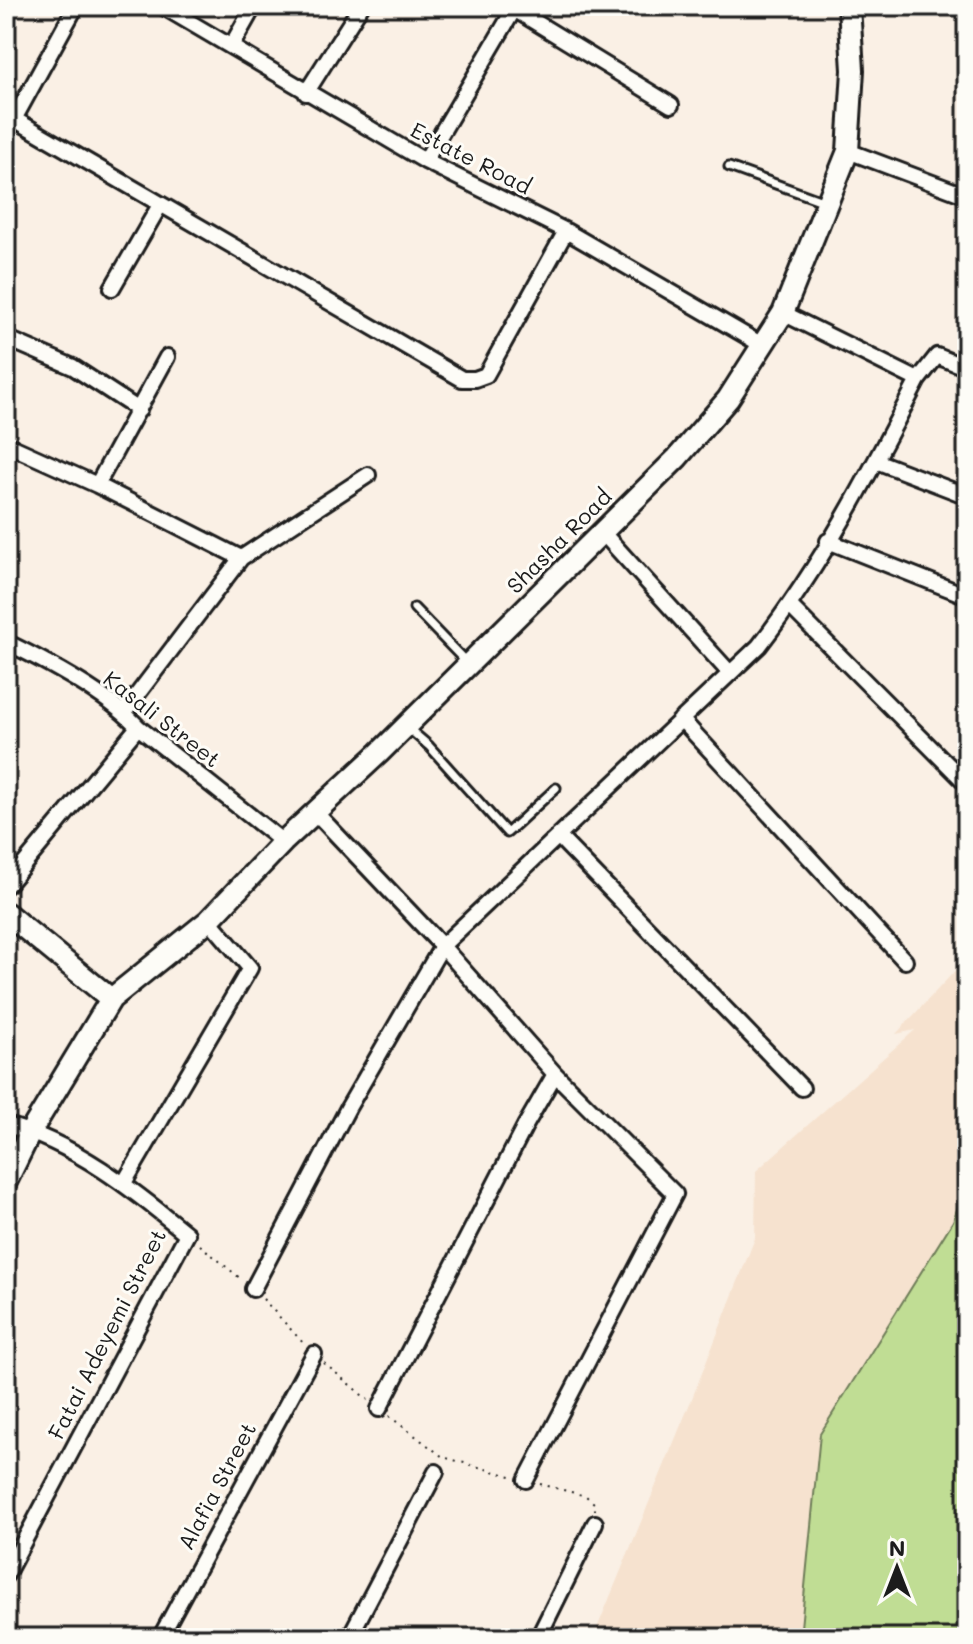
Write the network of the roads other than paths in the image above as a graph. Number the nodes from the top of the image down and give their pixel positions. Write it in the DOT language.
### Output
graph roads {
  1 [pos="76,6"];
  2 [pos="162,6"];
  3 [pos="254,6"];
  4 [pos="361,6"];
  5 [pos="849,6"];
  6 [pos="515,7"];
  7 [pos="232,45"];
  8 [pos="306,93"];
  9 [pos="671,105"];
  10 [pos="14,119"];
  11 [pos="6,134"];
  12 [pos="848,151"];
  13 [pos="425,161"];
  14 [pos="729,167"];
  15 [pos="967,196"];
  16 [pos="827,202"];
  17 [pos="160,205"];
  18 [pos="566,231"];
  19 [pos="112,288"];
  20 [pos="783,313"];
  21 [pos="6,338"];
  22 [pos="762,345"];
  23 [pos="167,357"];
  24 [pos="967,368"];
  25 [pos="918,380"];
  26 [pos="139,410"];
  27 [pos="6,444"];
  28 [pos="876,461"];
  29 [pos="368,475"];
  30 [pos="97,485"];
  31 [pos="967,496"];
  32 [pos="602,532"];
  33 [pos="828,541"];
  34 [pos="241,558"];
  35 [pos="967,596"];
  36 [pos="790,606"];
  37 [pos="414,608"];
  38 [pos="6,642"];
  39 [pos="468,664"];
  40 [pos="729,672"];
  41 [pos="124,712"];
  42 [pos="681,719"];
  43 [pos="406,726"];
  44 [pos="138,727"];
  45 [pos="967,784"];
  46 [pos="556,788"];
  47 [pos="316,813"];
  48 [pos="558,836"];
  49 [pos="283,842"];
  50 [pos="6,886"];
  51 [pos="6,913"];
  52 [pos="209,920"];
  53 [pos="442,946"];
  54 [pos="905,961"];
  55 [pos="111,999"];
  56 [pos="555,1074"];
  57 [pos="802,1088"];
  58 [pos="6,1125"];
  59 [pos="31,1131"];
  60 [pos="6,1182"];
  61 [pos="124,1183"];
  62 [pos="253,1289"];
  63 [pos="314,1354"];
  64 [pos="379,1409"];
  65 [pos="436,1472"];
  66 [pos="526,1480"];
  67 [pos="595,1523"];
  68 [pos="6,1575"];
  69 [pos="160,1638"];
  70 [pos="349,1638"];
  71 [pos="538,1638"];
  1 -- 10 [label="street"];
  2 -- 7 [label="street, Estate Road"];
  3 -- 7 [label="street"];
  4 -- 8 [label="street"];
  5 -- 12 [label="street, Shasha Road"];
  6 -- 9 [label="street"];
  6 -- 13 [label="street"];
  7 -- 8 [label="street, Estate Road"];
  8 -- 13 [label="street, Estate Road"];
  10 -- 11 [label="street"];
  10 -- 17 [label="street"];
  12 -- 15 [label="street"];
  12 -- 16 [label="street, Shasha Road"];
  13 -- 18 [label="street, Estate Road"];
  14 -- 16 [label="lane"];
  16 -- 20 [label="street, Shasha Road"];
  17 -- 18 [label="street"];
  17 -- 19 [label="street"];
  18 -- 22 [label="street, Estate Road"];
  20 -- 22 [label="street, Shasha Road"];
  20 -- 25 [label="street"];
  21 -- 26 [label="street"];
  22 -- 32 [label="street, Shasha Road"];
  23 -- 26 [label="street"];
  24 -- 25 [label="street"];
  25 -- 28 [label="street"];
  26 -- 30 [label="street"];
  27 -- 30 [label="street"];
  28 -- 31 [label="street"];
  28 -- 33 [label="street"];
  29 -- 34 [label="street"];
  30 -- 34 [label="street"];
  32 -- 39 [label="street, Shasha Road"];
  32 -- 40 [label="street"];
  33 -- 35 [label="street"];
  33 -- 36 [label="street"];
  34 -- 41 [label="street"];
  36 -- 40 [label="street"];
  36 -- 45 [label="street"];
  37 -- 39 [label="lane"];
  38 -- 41 [label="street, Kasali Street"];
  39 -- 43 [label="street, Shasha Road"];
  40 -- 42 [label="street"];
  41 -- 44 [label="street, Kasali Street"];
  42 -- 48 [label="street"];
  42 -- 54 [label="street"];
  43 -- 46 [label="lane"];
  43 -- 47 [label="street, Shasha Road"];
  44 -- 49 [label="street, Kasali Street"];
  44 -- 50 [label="street"];
  47 -- 49 [label="street, Shasha Road"];
  47 -- 53 [label="street"];
  48 -- 53 [label="street"];
  48 -- 57 [label="street"];
  49 -- 52 [label="street, Shasha Road"];
  51 -- 55 [label="street"];
  52 -- 55 [label="street, Shasha Road"];
  52 -- 61 [label="street"];
  53 -- 56 [label="street"];
  53 -- 62 [label="street"];
  55 -- 59 [label="street, Shasha Road"];
  56 -- 64 [label="street"];
  56 -- 66 [label="street"];
  58 -- 59 [label="street, Fatai Adeyemi Street"];
  59 -- 60 [label="street, Shasha Road"];
  59 -- 61 [label="street, Fatai Adeyemi Street"];
  61 -- 68 [label="street, Fatai Adeyemi Street"];
  63 -- 69 [label="street, Alafia Street"];
  65 -- 70 [label="street"];
  67 -- 71 [label="street"];
}
